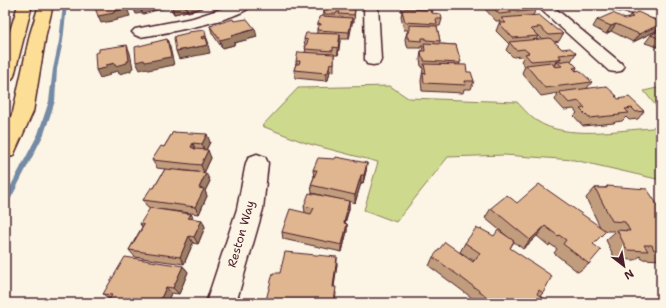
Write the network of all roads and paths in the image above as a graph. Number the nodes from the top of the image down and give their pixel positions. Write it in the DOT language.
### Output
graph roads {
  1 [pos="25,5"];
  2 [pos="46,5"];
  3 [pos="245,5"];
  4 [pos="371,5"];
  5 [pos="543,5"];
  6 [pos="612,5"];
  7 [pos="661,16"];
  8 [pos="140,32"];
  9 [pos="373,60"];
  10 [pos="615,67"];
  11 [pos="5,76"];
  12 [pos="5,150"];
  13 [pos="257,163"];
  14 [pos="221,303"];
  1 -- 11 [label="main road"];
  2 -- 12 [label="main road"];
  3 -- 8 [label="street"];
  4 -- 9 [label="street"];
  5 -- 10 [label="street"];
  6 -- 7 [label="street"];
  13 -- 14 [label="street, Reston Way"];
}
